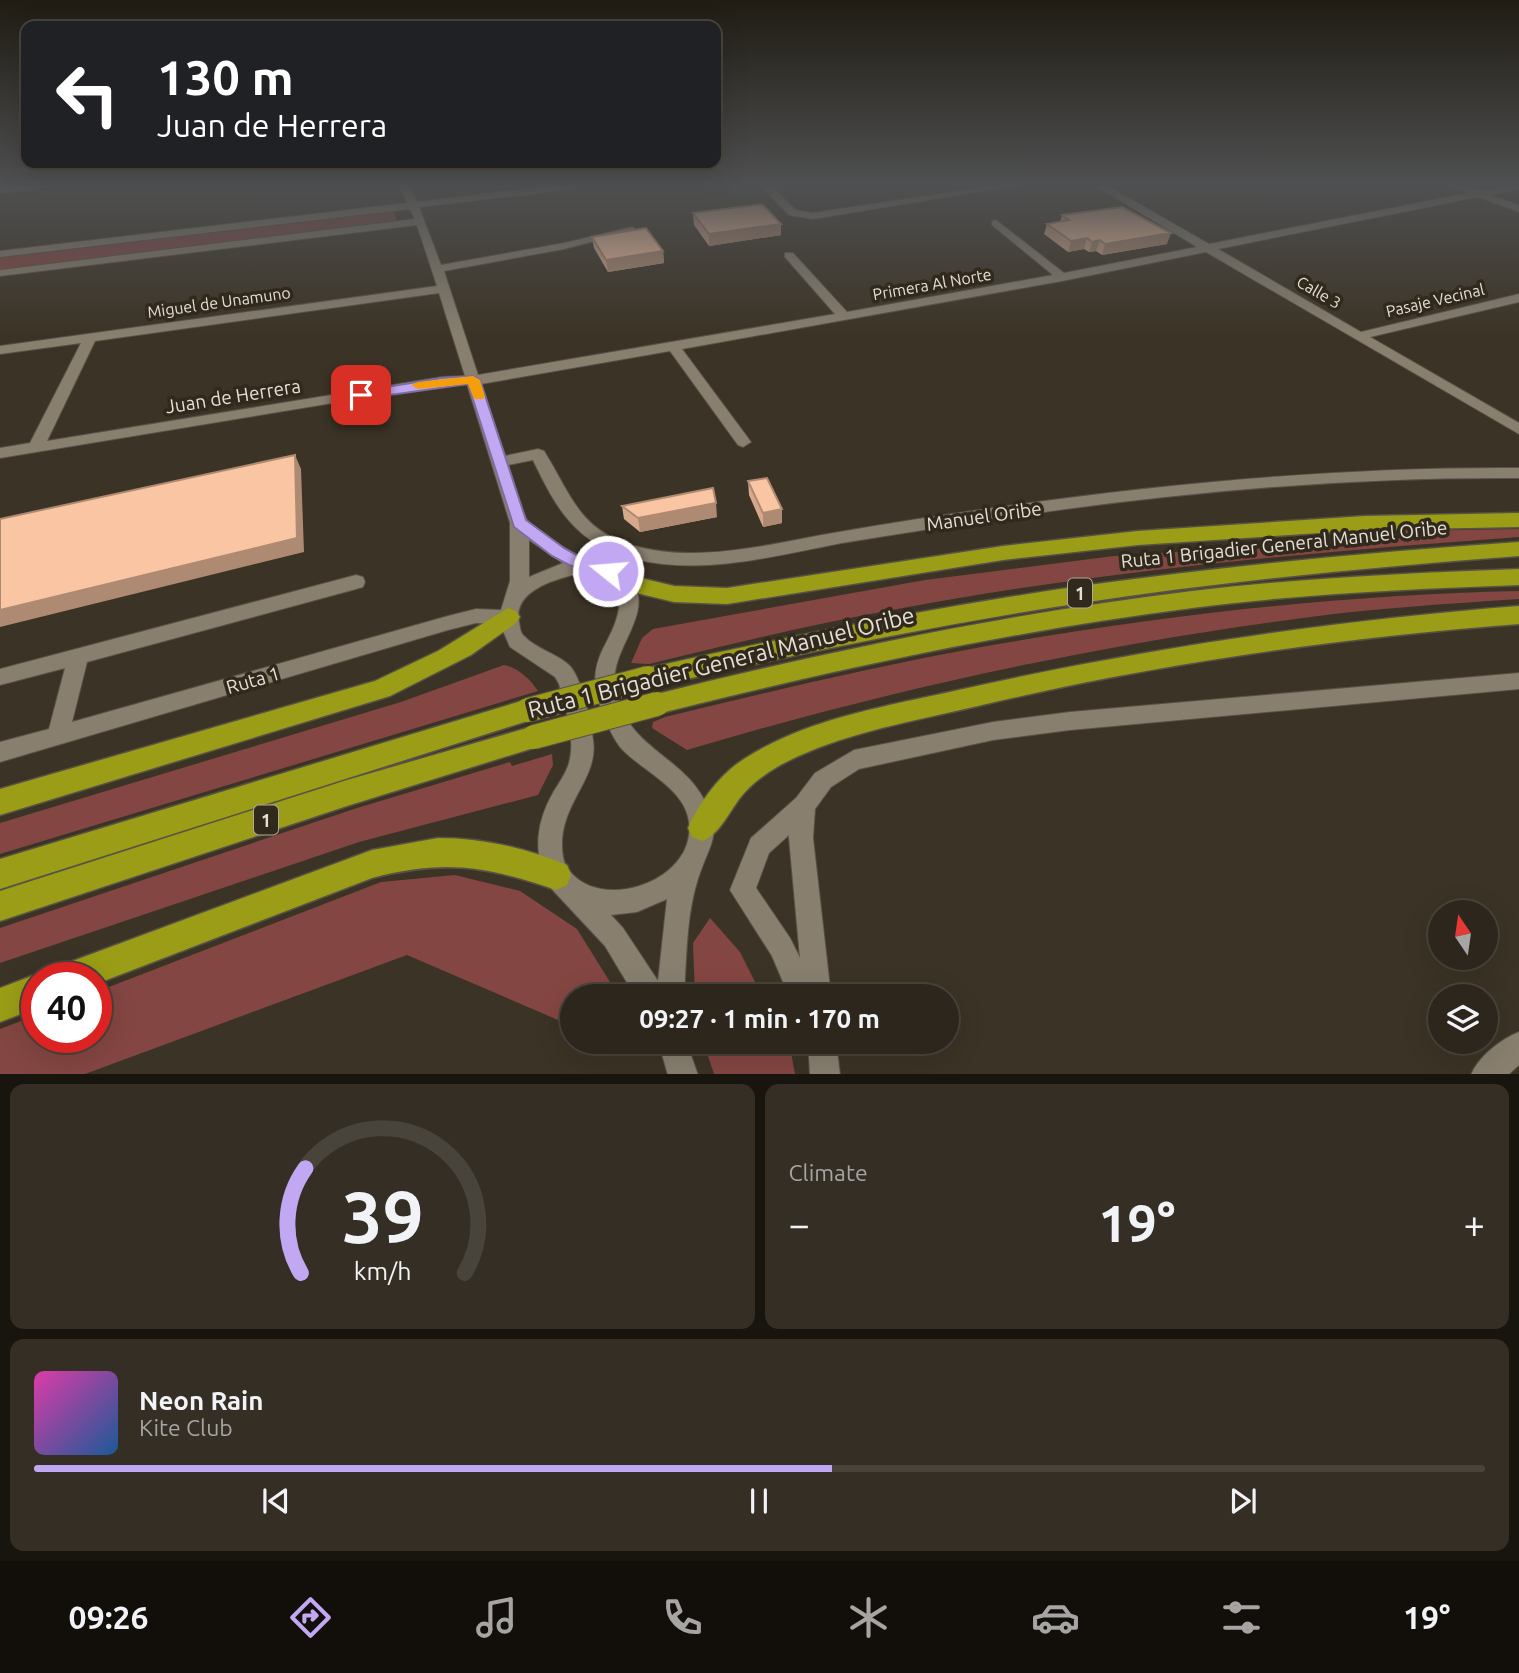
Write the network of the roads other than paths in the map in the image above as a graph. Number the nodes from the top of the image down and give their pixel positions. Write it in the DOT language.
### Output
graph roads {
  1 [pos="155,236"];
  2 [pos="293,236"];
  3 [pos="426,236"];
  4 [pos="606,236"];
  5 [pos="1012,236"];
  6 [pos="1188,236"];
  7 [pos="1270,236"];
  8 [pos="1209,248"];
  9 [pos="0,254"];
  10 [pos="789,255"];
  11 [pos="437,269"];
  12 [pos="0,273"];
  13 [pos="1062,276"];
  14 [pos="443,289"];
  15 [pos="1519,298"];
  16 [pos="845,316"];
  17 [pos="1359,336"];
  18 [pos="90,337"];
  19 [pos="673,346"];
  20 [pos="0,350"];
  21 [pos="473,380"];
  22 [pos="1519,429"];
  23 [pos="743,442"];
  24 [pos="36,447"];
  25 [pos="0,453"];
  26 [pos="499,462"];
  27 [pos="1519,473"];
  28 [pos="1519,520"];
  29 [pos="519,523"];
  30 [pos="1519,549"];
  31 [pos="592,566"];
  32 [pos="1519,577"];
  33 [pos="356,582"];
  34 [pos="624,582"];
  35 [pos="511,607"];
  36 [pos="1519,615"];
  37 [pos="78,657"];
  38 [pos="0,677"];
  39 [pos="1519,681"];
  40 [pos="531,724"];
  41 [pos="58,735"];
  42 [pos="0,752"];
  43 [pos="0,802"];
  44 [pos="804,806"];
  45 [pos="702,828"];
  46 [pos="689,867"];
  47 [pos="0,874"];
  48 [pos="566,885"];
  49 [pos="0,906"];
  50 [pos="112,962"];
  51 [pos="643,984"];
  52 [pos="671,984"];
  53 [pos="798,984"];
  54 [pos="816,984"];
  55 [pos="21,997"];
  56 [pos="0,1005"];
  57 [pos="1519,1046"];
  58 [pos="676,1054"];
  59 [pos="823,1054"];
  60 [pos="683,1074"];
  61 [pos="825,1074"];
  62 [pos="1485,1074"];
  1 -- 9 [label="street"];
  2 -- 12 [label="street"];
  3 -- 11 [label="street"];
  4 -- 11 [label="street"];
  5 -- 13 [label="street"];
  6 -- 8 [label="street, Calle 3"];
  7 -- 8 [label="street, Primera Al Norte"];
  8 -- 13 [label="street, Primera Al Norte"];
  8 -- 17 [label="street, Calle 3"];
  10 -- 16 [label="street"];
  11 -- 14 [label="street"];
  13 -- 16 [label="street, Primera Al Norte"];
  14 -- 18 [label="street, Miguel de Unamuno"];
  14 -- 21 [label="street"];
  15 -- 17 [label="street, Pasaje Vecinal"];
  16 -- 19 [label="street, Primera Al Norte"];
  17 -- 22 [label="street, Calle 3"];
  18 -- 20 [label="street, Miguel de Unamuno"];
  18 -- 24 [label="street"];
  19 -- 21 [label="street, Primera Al Norte"];
  19 -- 23 [label="street"];
  21 -- 24 [label="street, Juan de Herrera"];
  21 -- 26 [label="street"];
  24 -- 25 [label="street, Juan de Herrera"];
  26 -- 27 [label="street, Manuel Oribe"];
  26 -- 29 [label="street"];
  28 -- 34 [label="highway"];
  29 -- 31 [label="street"];
  29 -- 35 [label="street"];
  30 -- 40 [label="highway, Ruta 1 Brigadier General Manuel Oribe / 1, bridge"];
  31 -- 34 [label="street"];
  31 -- 35 [label="street"];
  32 -- 40 [label="highway, Ruta 1 Brigadier General Manuel Oribe / 1, bridge"];
  33 -- 37 [label="street"];
  34 -- 45 [label="street"];
  35 -- 41 [label="street, Ruta 1"];
  35 -- 43 [label="highway"];
  35 -- 48 [label="street"];
  36 -- 45 [label="highway"];
  37 -- 38 [label="street"];
  37 -- 41 [label="street"];
  39 -- 44 [label="street"];
  40 -- 47 [label="highway, Ruta 1 Brigadier General Manuel Oribe / 1"];
  40 -- 49 [label="highway, Ruta 1 Brigadier General Manuel Oribe / 1"];
  41 -- 42 [label="street, Ruta 1"];
  44 -- 53 [label="street"];
  44 -- 54 [label="street"];
  45 -- 46 [label="street"];
  46 -- 48 [label="street"];
  46 -- 52 [label="street"];
  48 -- 50 [label="highway"];
  48 -- 51 [label="street"];
  55 -- 56 [label="highway"];
  57 -- 62 [label="street"];
  58 -- 60 [label="street"];
  59 -- 61 [label="street"];
}
